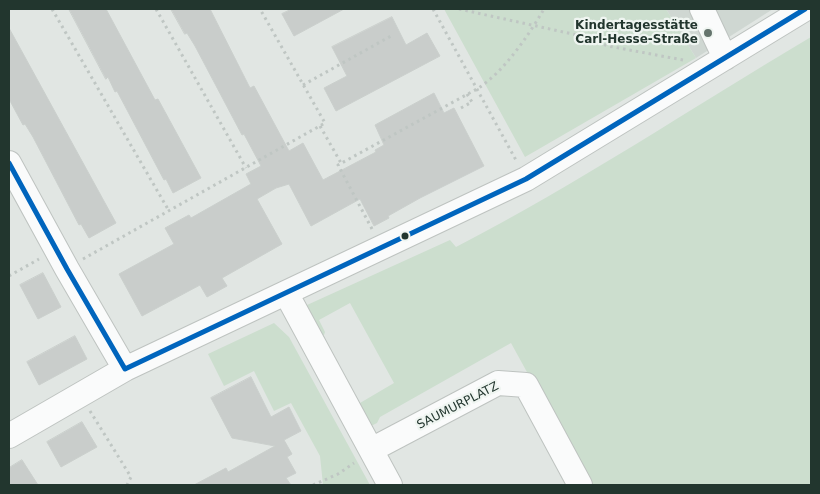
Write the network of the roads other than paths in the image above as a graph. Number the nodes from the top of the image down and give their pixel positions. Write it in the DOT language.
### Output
graph roads {
  1 [pos="702,9"];
  2 [pos="804,9"];
  3 [pos="725,58"];
  4 [pos="9,163"];
  5 [pos="286,293"];
  6 [pos="125,369"];
  7 [pos="9,436"];
  8 [pos="371,450"];
  9 [pos="390,485"];
  10 [pos="580,485"];
  1 -- 3 [label="street"];
  2 -- 3 [label="street"];
  3 -- 5 [label="street"];
  4 -- 6 [label="street"];
  5 -- 6 [label="street"];
  5 -- 8 [label="street"];
  6 -- 7 [label="street"];
  8 -- 9 [label="street"];
  8 -- 10 [label="street, SAUMURPLATZ"];
}
